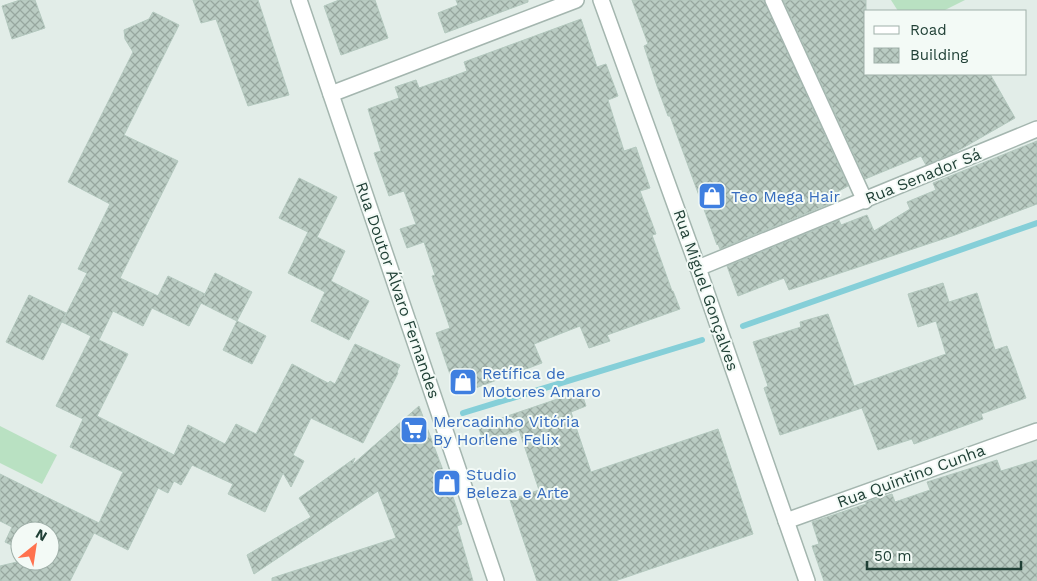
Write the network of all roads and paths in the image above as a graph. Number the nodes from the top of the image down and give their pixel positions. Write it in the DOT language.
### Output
graph roads {
  1 [pos="299,0"];
  2 [pos="576,0"];
  3 [pos="601,0"];
  4 [pos="773,0"];
  5 [pos="331,94"];
  6 [pos="1037,129"];
  7 [pos="865,200"];
  8 [pos="698,268"];
  9 [pos="1037,431"];
  10 [pos="786,521"];
  11 [pos="496,581"];
  12 [pos="807,581"];
  1 -- 5 [label="street, Rua Doutor Álvaro Fernandes"];
  2 -- 5 [label="street"];
  3 -- 8 [label="street, Rua Miguel Gonçalves"];
  4 -- 7 [label="street"];
  5 -- 11 [label="street, Rua Doutor Álvaro Fernandes"];
  6 -- 7 [label="street, Rua Senador Sá"];
  7 -- 8 [label="street, Rua Senador Sá"];
  8 -- 10 [label="street, Rua Miguel Gonçalves"];
  9 -- 10 [label="street, Rua Quintino Cunha"];
  10 -- 12 [label="street, Rua Miguel Gonçalves"];
}
